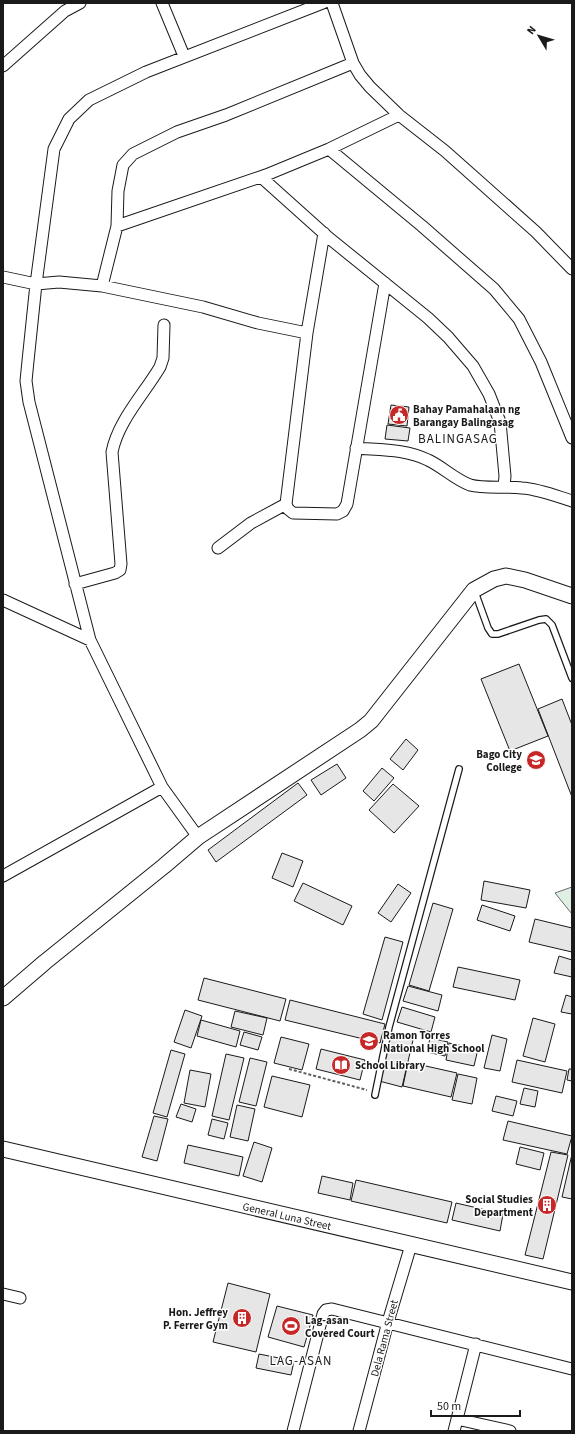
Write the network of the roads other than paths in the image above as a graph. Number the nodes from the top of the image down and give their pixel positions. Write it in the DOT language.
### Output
graph roads {
  1 [pos="80,3"];
  2 [pos="162,3"];
  3 [pos="323,3"];
  4 [pos="332,3"];
  5 [pos="184,56"];
  6 [pos="353,63"];
  7 [pos="3,66"];
  8 [pos="399,115"];
  9 [pos="329,149"];
  10 [pos="261,177"];
  11 [pos="117,226"];
  12 [pos="324,233"];
  13 [pos="572,269"];
  14 [pos="3,278"];
  15 [pos="385,283"];
  16 [pos="36,284"];
  17 [pos="102,286"];
  18 [pos="164,325"];
  19 [pos="307,333"];
  20 [pos="572,438"];
  21 [pos="356,448"];
  22 [pos="504,486"];
  23 [pos="572,501"];
  24 [pos="286,504"];
  25 [pos="218,548"];
  26 [pos="75,584"];
  27 [pos="474,590"];
  28 [pos="572,596"];
  29 [pos="3,600"];
  30 [pos="90,640"];
  31 [pos="572,678"];
  32 [pos="459,769"];
  33 [pos="162,787"];
  34 [pos="198,836"];
  35 [pos="3,876"];
  36 [pos="3,998"];
  37 [pos="375,1094"];
  38 [pos="3,1149"];
  39 [pos="411,1245"];
  40 [pos="572,1282"];
  41 [pos="3,1294"];
  42 [pos="20,1298"];
  43 [pos="388,1322"];
  44 [pos="476,1344"];
  45 [pos="572,1368"];
  46 [pos="457,1419"];
  47 [pos="293,1431"];
  48 [pos="359,1431"];
  49 [pos="454,1431"];
  50 [pos="510,1431"];
  1 -- 7 [label="street"];
  2 -- 5 [label="street"];
  3 -- 5 [label="street"];
  4 -- 6 [label="street"];
  5 -- 16 [label="street"];
  6 -- 8 [label="street"];
  6 -- 11 [label="street"];
  8 -- 9 [label="street"];
  8 -- 13 [label="street"];
  9 -- 10 [label="street"];
  9 -- 20 [label="street"];
  10 -- 11 [label="street"];
  10 -- 12 [label="street"];
  11 -- 17 [label="street"];
  12 -- 15 [label="street"];
  12 -- 19 [label="street"];
  14 -- 16 [label="street"];
  15 -- 21 [label="street"];
  15 -- 22 [label="street"];
  16 -- 17 [label="street"];
  16 -- 26 [label="street"];
  17 -- 19 [label="street"];
  18 -- 26 [label="street"];
  19 -- 24 [label="street"];
  21 -- 22 [label="street"];
  21 -- 24 [label="street"];
  22 -- 23 [label="street"];
  24 -- 25 [label="street"];
  26 -- 30 [label="street"];
  27 -- 28 [label="street"];
  27 -- 31 [label="lane"];
  27 -- 34 [label="street"];
  29 -- 30 [label="street"];
  30 -- 33 [label="street"];
  32 -- 37 [label="lane"];
  33 -- 34 [label="street"];
  33 -- 35 [label="street"];
  34 -- 36 [label="street"];
  38 -- 39 [label="street, General Luna Street"];
  39 -- 40 [label="street, General Luna Street"];
  39 -- 43 [label="street, Dela Rama Street"];
  41 -- 42 [label="street"];
  43 -- 44 [label="street"];
  43 -- 47 [label="street"];
  43 -- 48 [label="street, Dela Rama Street"];
  44 -- 45 [label="street"];
  44 -- 46 [label="street"];
  46 -- 49 [label="street"];
  46 -- 50 [label="street"];
}
